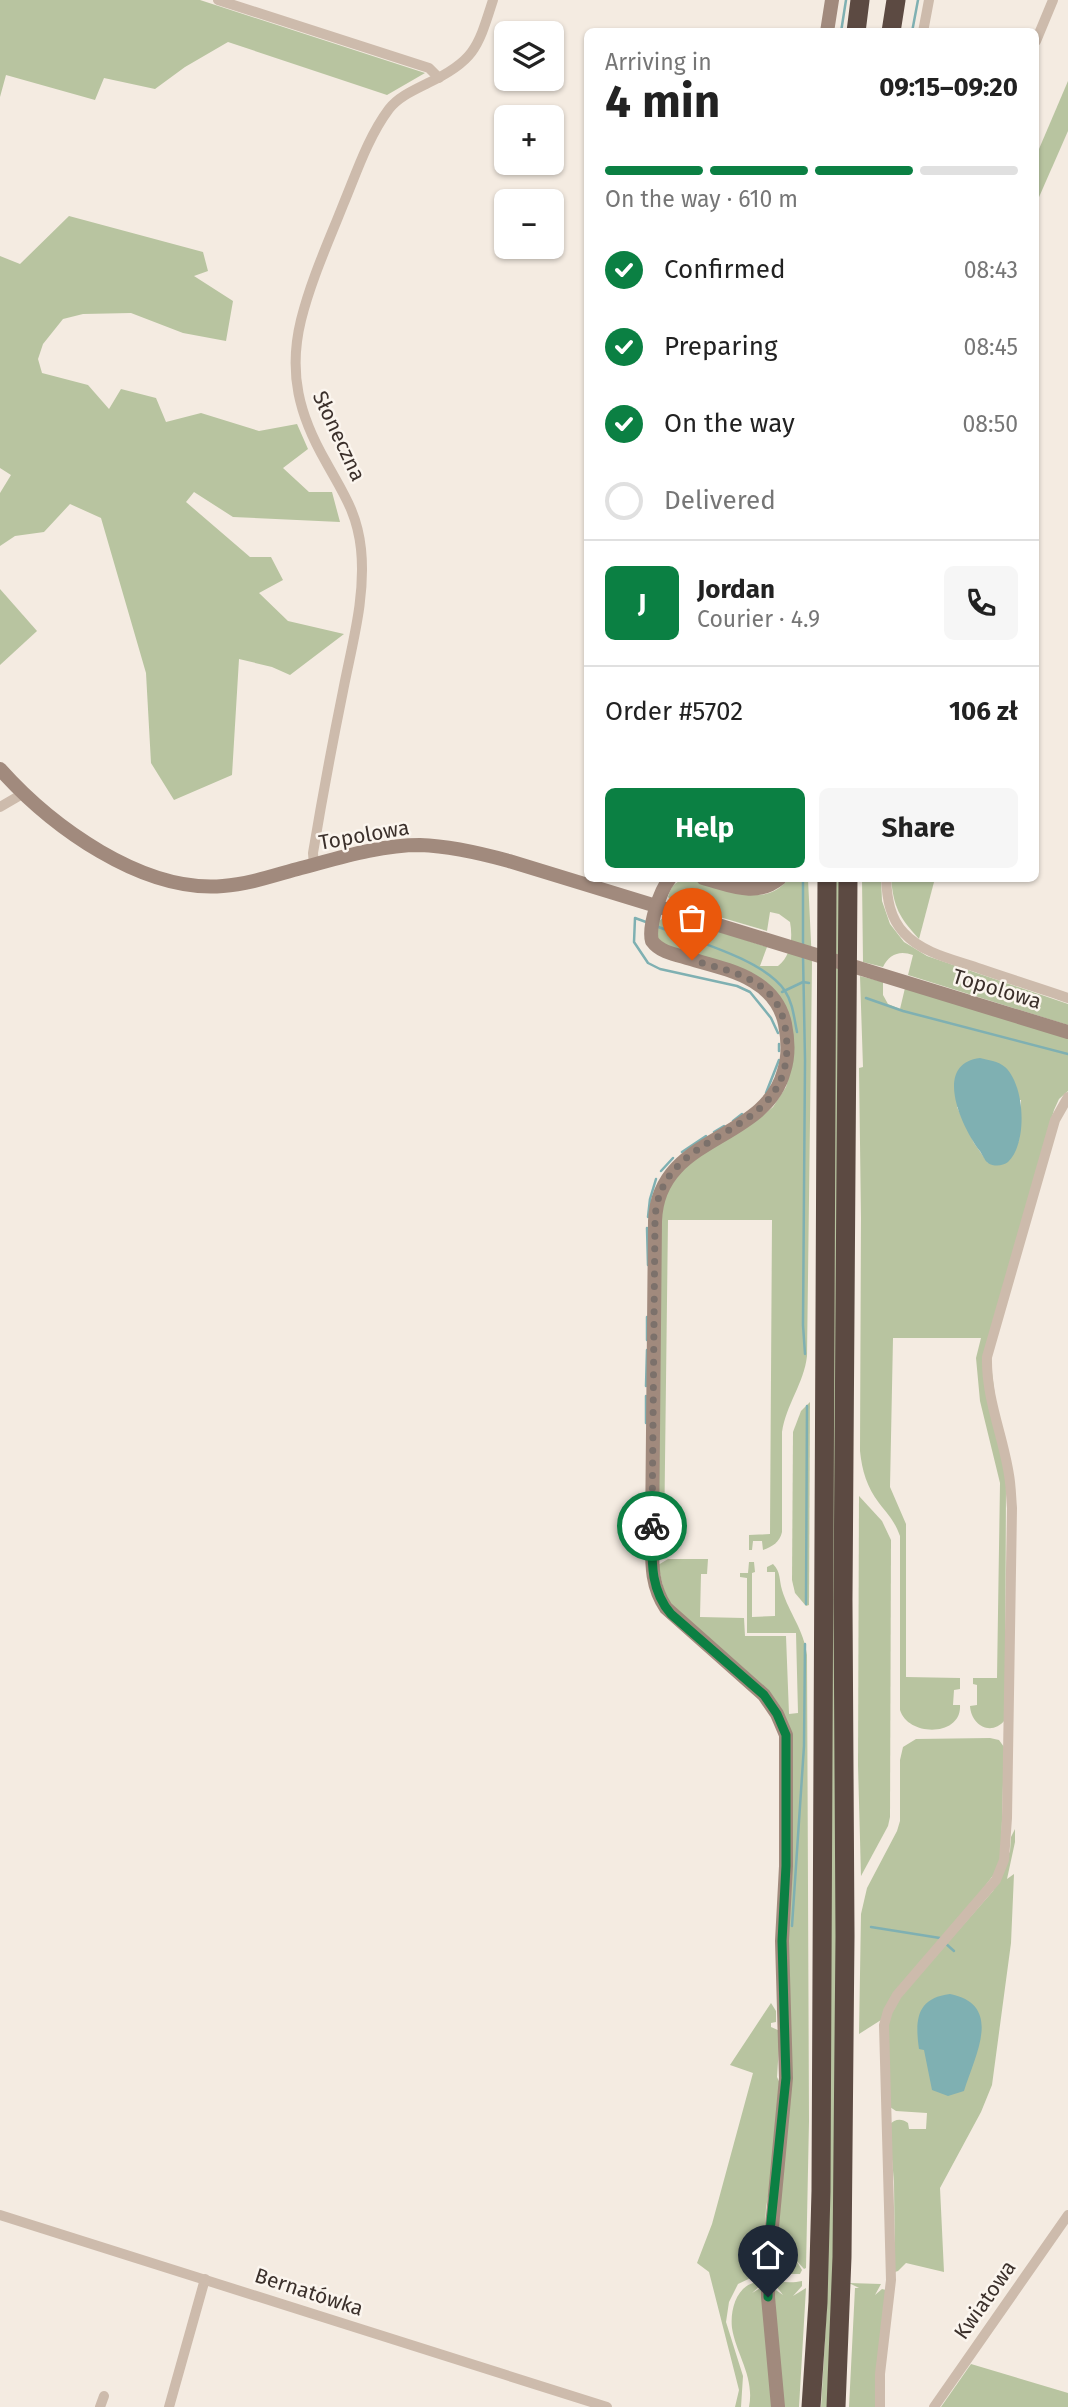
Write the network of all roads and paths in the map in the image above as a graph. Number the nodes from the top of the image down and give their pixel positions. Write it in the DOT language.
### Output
graph roads {
  1 [pos="218,0"];
  2 [pos="493,0"];
  3 [pos="832,0"];
  4 [pos="860,0"];
  5 [pos="896,0"];
  6 [pos="929,0"];
  7 [pos="1053,0"];
  8 [pos="828,28"];
  9 [pos="856,28"];
  10 [pos="892,28"];
  11 [pos="924,28"];
  12 [pos="1039,34"];
  13 [pos="439,78"];
  14 [pos="0,769"];
  15 [pos="24,793"];
  16 [pos="0,807"];
  17 [pos="314,865"];
  18 [pos="668,882"];
  19 [pos="720,882"];
  20 [pos="774,882"];
  21 [pos="827,882"];
  22 [pos="848,882"];
  23 [pos="886,882"];
  24 [pos="658,907"];
  25 [pos="1068,998"];
  26 [pos="1068,1032"];
  27 [pos="1068,1097"];
  28 [pos="0,2215"];
  29 [pos="1068,2215"];
  30 [pos="205,2279"];
  31 [pos="169,2407"];
  32 [pos="607,2407"];
  33 [pos="778,2407"];
  34 [pos="811,2407"];
  35 [pos="836,2407"];
  36 [pos="880,2407"];
  37 [pos="934,2407"];
  1 -- 13 [label="street"];
  2 -- 13 [label="street, Słoneczna"];
  3 -- 8 [label="street"];
  4 -- 9 [label="highway"];
  5 -- 10 [label="highway"];
  6 -- 11 [label="street"];
  7 -- 12 [label="street"];
  13 -- 17 [label="street, Słoneczna"];
  14 -- 15 [label="street, Topolowa"];
  15 -- 16 [label="street"];
  15 -- 17 [label="street, Topolowa"];
  17 -- 24 [label="street, Topolowa"];
  18 -- 24 [label="street"];
  19 -- 20 [label="street"];
  21 -- 34 [label="highway"];
  22 -- 35 [label="highway"];
  23 -- 25 [label="street"];
  24 -- 26 [label="street, Topolowa"];
  24 -- 33 [label="street"];
  27 -- 36 [label="street"];
  28 -- 30 [label="street, Bernatówka"];
  29 -- 37 [label="street, Kwiatowa"];
  30 -- 31 [label="street"];
  30 -- 32 [label="street, Bernatówka"];
}
